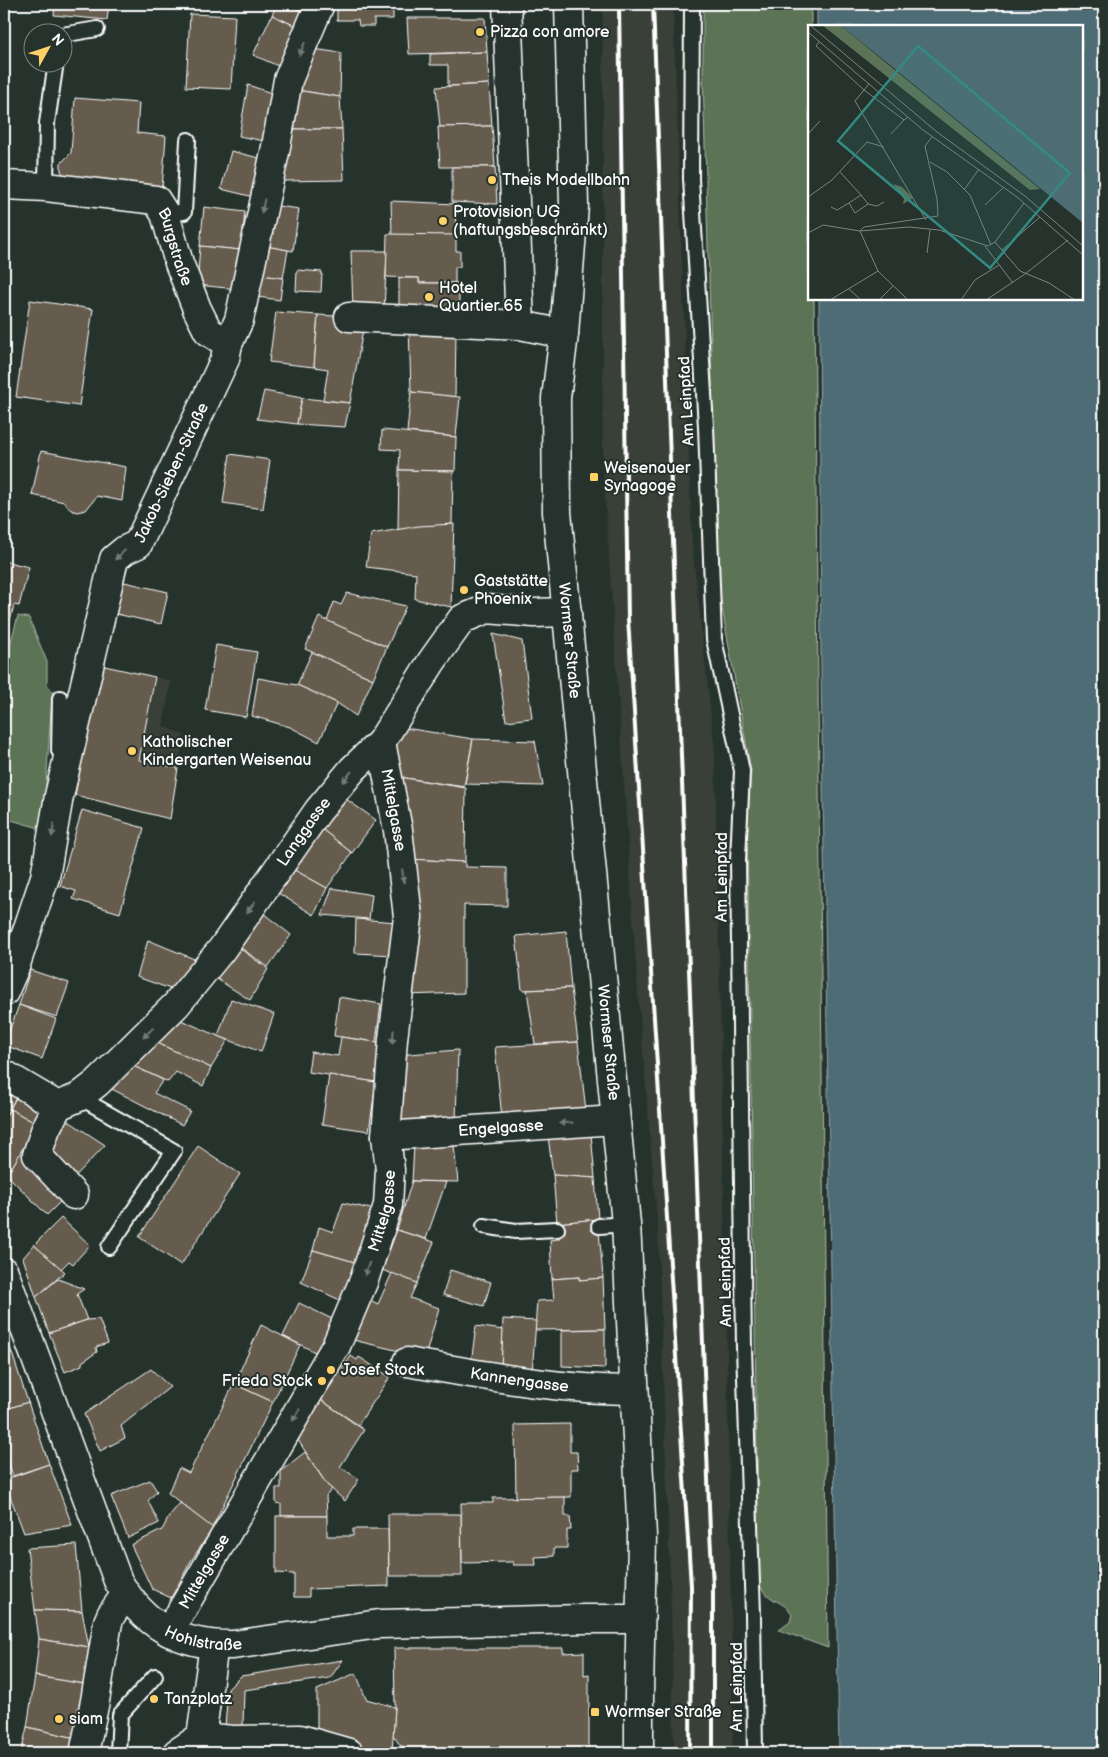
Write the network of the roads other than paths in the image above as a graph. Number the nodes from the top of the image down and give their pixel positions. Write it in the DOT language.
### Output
graph roads {
  1 [pos="320,4"];
  2 [pos="507,4"];
  3 [pos="569,4"];
  4 [pos="692,4"];
  5 [pos="97,29"];
  6 [pos="72,33"];
  7 [pos="55,72"];
  8 [pos="188,140"];
  9 [pos="4,185"];
  10 [pos="46,187"];
  11 [pos="165,214"];
  12 [pos="349,317"];
  13 [pos="520,324"];
  14 [pos="564,334"];
  15 [pos="228,344"];
  16 [pos="567,612"];
  17 [pos="60,698"];
  18 [pos="381,742"];
  19 [pos="59,796"];
  20 [pos="4,992"];
  21 [pos="4,1074"];
  22 [pos="78,1096"];
  23 [pos="615,1120"];
  24 [pos="386,1136"];
  25 [pos="74,1195"];
  26 [pos="626,1224"];
  27 [pos="484,1226"];
  28 [pos="599,1226"];
  29 [pos="557,1229"];
  30 [pos="109,1248"];
  31 [pos="4,1272"];
  32 [pos="407,1362"];
  33 [pos="634,1390"];
  34 [pos="126,1594"];
  35 [pos="640,1620"];
  36 [pos="169,1632"];
  37 [pos="214,1645"];
  38 [pos="155,1676"];
  39 [pos="201,1737"];
  40 [pos="84,1753"];
  41 [pos="118,1753"];
  42 [pos="177,1753"];
  43 [pos="349,1753"];
  44 [pos="639,1753"];
  45 [pos="755,1753"];
  1 -- 15 [label="street, Jakob-Sieben-Straße, one-way"];
  2 -- 13 [label="street"];
  3 -- 14 [label="street, Wormser Straße"];
  4 -- 45 [label="lane, Am Leinpfad"];
  5 -- 6 [label="lane"];
  7 -- 10 [label="lane"];
  8 -- 11 [label="lane"];
  9 -- 10 [label="street, Burgstraße"];
  10 -- 11 [label="street, Burgstraße"];
  11 -- 15 [label="street, Burgstraße"];
  12 -- 13 [label="street"];
  13 -- 14 [label="street"];
  14 -- 16 [label="street, Wormser Straße"];
  15 -- 19 [label="street, Jakob-Sieben-Straße, one-way"];
  16 -- 18 [label="street, Langgasse"];
  16 -- 23 [label="street, Wormser Straße"];
  17 -- 19 [label="lane"];
  18 -- 22 [label="street, Langgasse, one-way"];
  18 -- 24 [label="street, Mittelgasse, one-way"];
  19 -- 20 [label="street, Jakob-Sieben-Straße, one-way"];
  21 -- 22 [label="street"];
  22 -- 25 [label="street, Langgasse"];
  22 -- 30 [label="lane"];
  23 -- 24 [label="street, Engelgasse, one-way"];
  23 -- 26 [label="street, Wormser Straße"];
  24 -- 36 [label="street, Mittelgasse, one-way"];
  26 -- 28 [label="lane"];
  26 -- 33 [label="street, Wormser Straße"];
  27 -- 29 [label="lane"];
  31 -- 34 [label="street, Hohlstraße"];
  32 -- 33 [label="street, Kannengasse"];
  33 -- 35 [label="street, Wormser Straße"];
  34 -- 36 [label="street, Hohlstraße"];
  34 -- 40 [label="street"];
  35 -- 37 [label="street, Hohlstraße"];
  35 -- 44 [label="street, Wormser Straße"];
  36 -- 37 [label="street, Hohlstraße"];
  37 -- 39 [label="street"];
  38 -- 41 [label="lane"];
  39 -- 42 [label="street"];
  39 -- 43 [label="street"];
}
